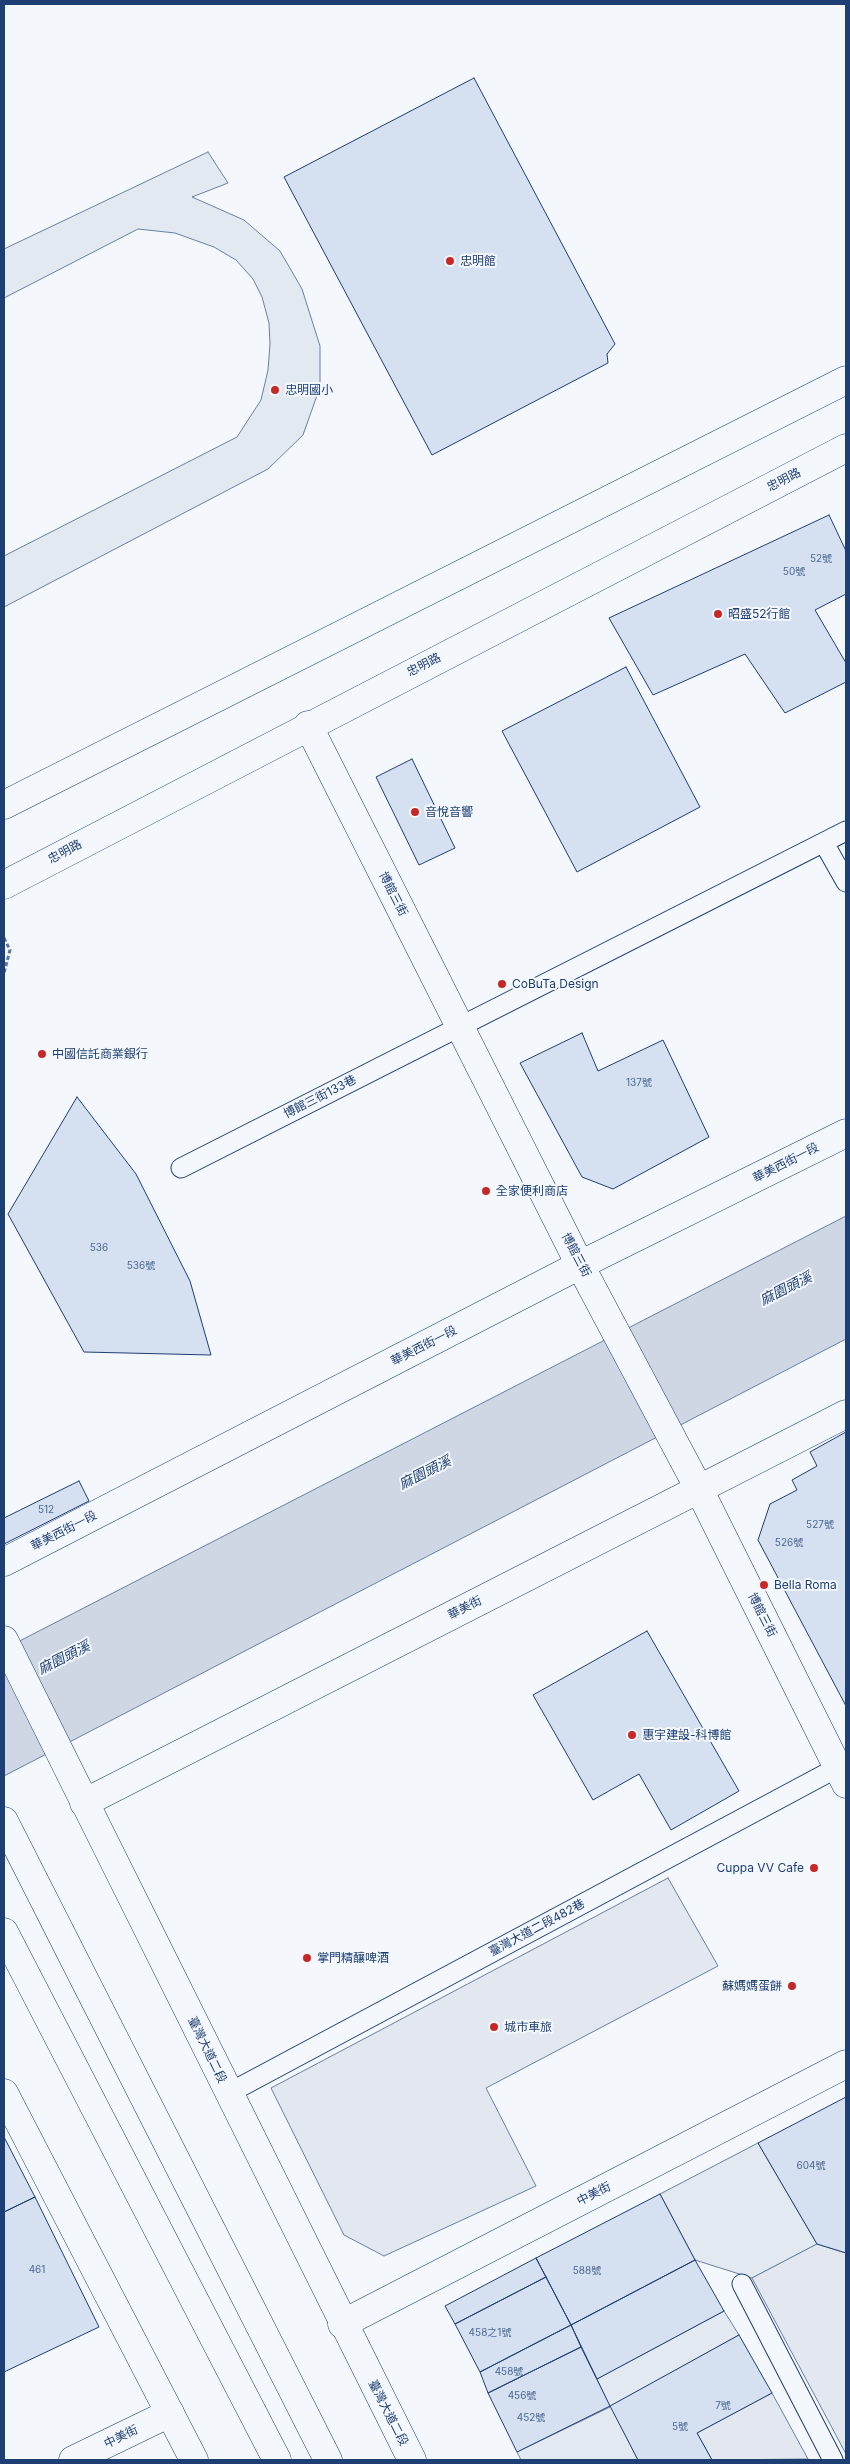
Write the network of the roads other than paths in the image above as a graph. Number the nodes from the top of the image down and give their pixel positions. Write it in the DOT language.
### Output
graph roads {
  1 [pos="846,380"];
  2 [pos="846,448"];
  3 [pos="308,725"];
  4 [pos="4,805"];
  5 [pos="846,832"];
  6 [pos="824,843"];
  7 [pos="846,882"];
  8 [pos="4,885"];
  9 [pos="460,1027"];
  10 [pos="846,1133"];
  11 [pos="181,1168"];
  12 [pos="586,1276"];
  13 [pos="846,1414"];
  14 [pos="694,1480"];
  15 [pos="4,1562"];
  16 [pos="4,1640"];
  17 [pos="843,1772"];
  18 [pos="84,1803"];
  19 [pos="9,1832"];
  20 [pos="4,1932"];
  21 [pos="846,2064"];
  22 [pos="4,2093"];
  23 [pos="228,2093"];
  24 [pos="742,2284"];
  25 [pos="342,2324"];
  26 [pos="170,2413"];
  27 [pos="73,2460"];
  28 [pos="194,2460"];
  29 [pos="277,2460"];
  30 [pos="328,2460"];
  31 [pos="412,2460"];
  32 [pos="833,2460"];
  1 -- 4 [label="main road"];
  2 -- 3 [label="main road, 忠明路"];
  3 -- 8 [label="main road, 忠明路"];
  3 -- 9 [label="main road, 博館三街"];
  5 -- 6 [label="lane, 博館三街133巷"];
  6 -- 7 [label="lane"];
  6 -- 9 [label="lane, 博館三街133巷"];
  9 -- 11 [label="lane, 博館三街133巷"];
  9 -- 12 [label="main road, 博館三街"];
  10 -- 12 [label="main road, 華美西街一段"];
  12 -- 14 [label="main road, 博館三街"];
  12 -- 15 [label="main road, 華美西街一段"];
  13 -- 14 [label="main road, 華美街"];
  14 -- 17 [label="main road, 博館三街"];
  14 -- 18 [label="main road, 華美街"];
  16 -- 18 [label="main road, 臺灣大道二段"];
  17 -- 23 [label="lane, 臺灣大道二段482巷"];
  18 -- 23 [label="main road, 臺灣大道二段"];
  19 -- 30 [label="main road"];
  20 -- 29 [label="main road"];
  21 -- 25 [label="main road, 中美街"];
  22 -- 26 [label="main road"];
  23 -- 25 [label="main road, 臺灣大道二段"];
  24 -- 32 [label="lane"];
  25 -- 31 [label="main road, 臺灣大道二段"];
  26 -- 27 [label="main road, 中美街"];
  26 -- 28 [label="main road"];
}
